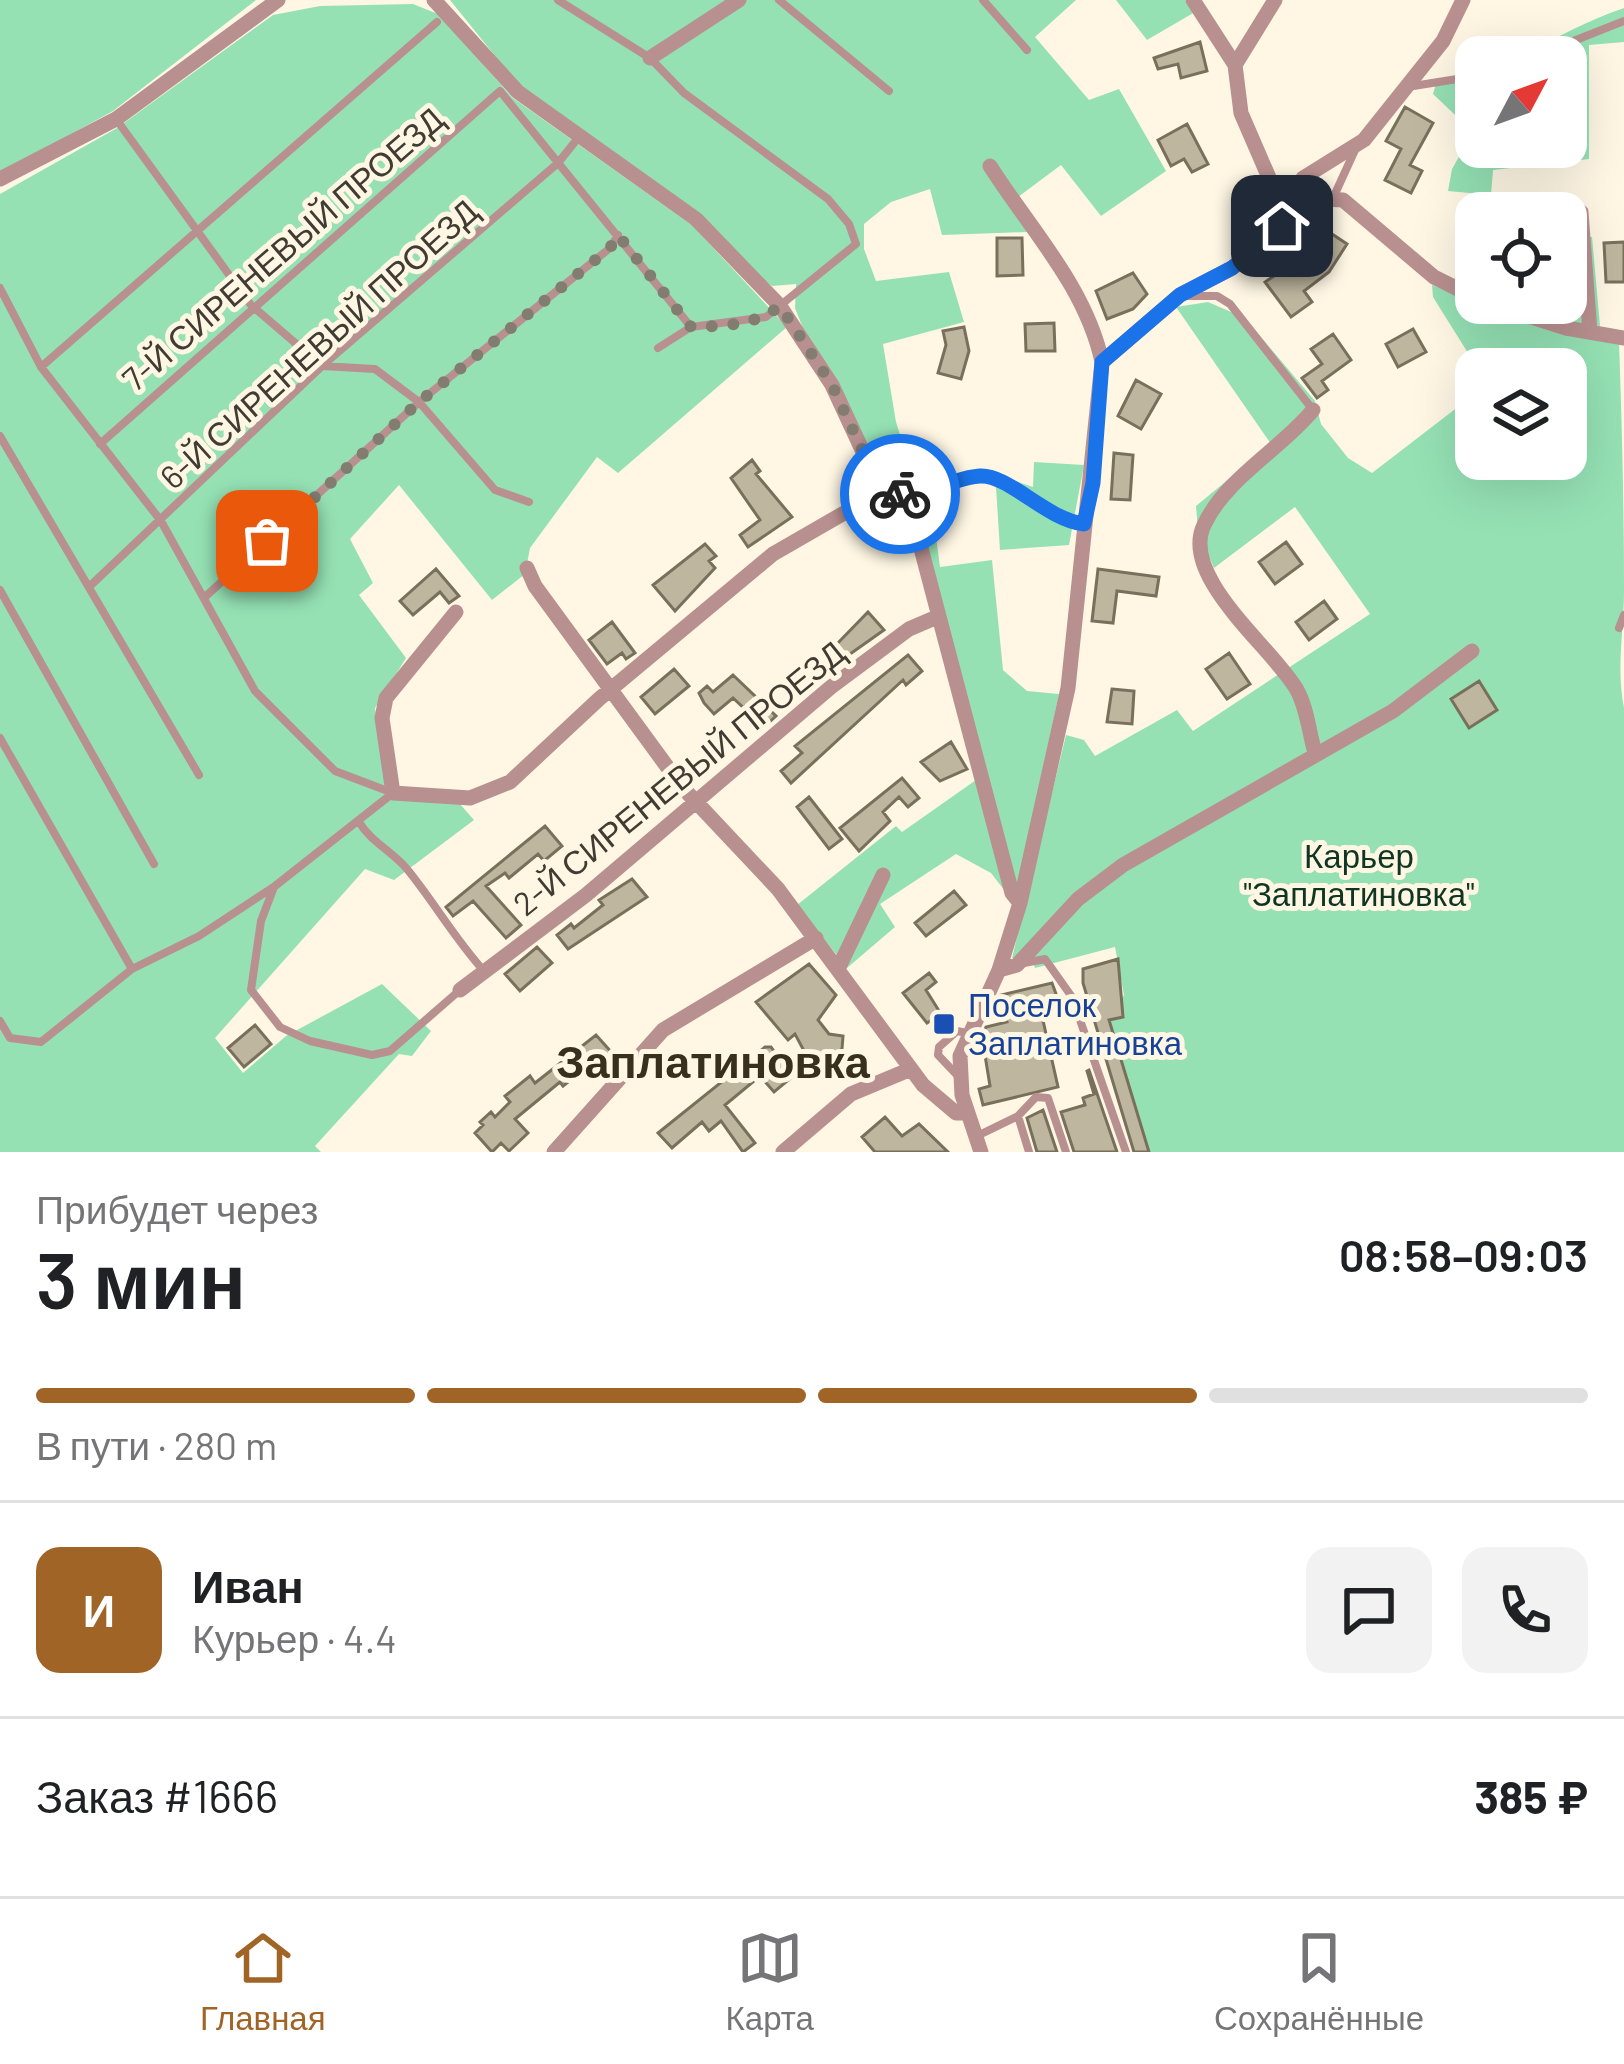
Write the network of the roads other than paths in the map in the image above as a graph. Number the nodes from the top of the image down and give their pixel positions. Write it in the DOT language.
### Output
graph roads {
  1 [pos="278,0"];
  2 [pos="434,0"];
  3 [pos="558,0"];
  4 [pos="739,0"];
  5 [pos="779,0"];
  6 [pos="983,0"];
  7 [pos="1192,0"];
  8 [pos="1274,0"];
  9 [pos="1463,0"];
  10 [pos="1624,21"];
  11 [pos="436,22"];
  12 [pos="1586,36"];
  13 [pos="1027,50"];
  14 [pos="650,58"];
  15 [pos="1235,65"];
  16 [pos="1455,79"];
  17 [pos="1407,87"];
  18 [pos="889,91"];
  19 [pos="116,119"];
  20 [pos="579,137"];
  21 [pos="1356,147"];
  22 [pos="558,163"];
  23 [pos="990,166"];
  24 [pos="0,179"];
  25 [pos="1334,198"];
  26 [pos="1283,216"];
  27 [pos="196,230"];
  28 [pos="618,235"];
  29 [pos="1220,274"];
  30 [pos="0,288"];
  31 [pos="1455,288"];
  32 [pos="1587,292"];
  33 [pos="1180,295"];
  34 [pos="1230,304"];
  35 [pos="251,305"];
  36 [pos="780,306"];
  37 [pos="1562,324"];
  38 [pos="691,327"];
  39 [pos="1590,332"];
  40 [pos="1624,338"];
  41 [pos="658,348"];
  42 [pos="1102,362"];
  43 [pos="322,366"];
  44 [pos="41,367"];
  45 [pos="419,402"];
  46 [pos="1313,410"];
  47 [pos="0,436"];
  48 [pos="99,445"];
  49 [pos="891,486"];
  50 [pos="905,500"];
  51 [pos="530,502"];
  52 [pos="161,521"];
  53 [pos="1084,524"];
  54 [pos="527,568"];
  55 [pos="90,586"];
  56 [pos="0,590"];
  57 [pos="206,596"];
  58 [pos="456,612"];
  59 [pos="1624,615"];
  60 [pos="937,617"];
  61 [pos="1618,628"];
  62 [pos="1472,651"];
  63 [pos="610,690"];
  64 [pos="0,738"];
  65 [pos="1315,753"];
  66 [pos="199,775"];
  67 [pos="393,793"];
  68 [pos="696,801"];
  69 [pos="359,822"];
  70 [pos="154,864"];
  71 [pos="883,875"];
  72 [pos="275,886"];
  73 [pos="1020,903"];
  74 [pos="816,938"];
  75 [pos="1017,965"];
  76 [pos="839,967"];
  77 [pos="132,969"];
  78 [pos="999,970"];
  79 [pos="485,971"];
  80 [pos="460,990"];
  81 [pos="0,1021"];
  82 [pos="911,1069"];
  83 [pos="966,1113"];
  84 [pos="1018,1116"];
  85 [pos="978,1144"];
  86 [pos="554,1152"];
  87 [pos="783,1152"];
  88 [pos="1029,1152"];
  89 [pos="1066,1152"];
  90 [pos="1126,1152"];
  1 -- 19 [label="street"];
  2 -- 20 [label="street"];
  3 -- 14 [label="lane"];
  4 -- 14 [label="street"];
  5 -- 18 [label="lane"];
  6 -- 13 [label="lane"];
  7 -- 15 [label="street"];
  8 -- 15 [label="street"];
  9 -- 17 [label="street"];
  10 -- 12 [label="lane"];
  11 -- 27 [label="lane"];
  14 -- 36 [label="lane"];
  15 -- 26 [label="street"];
  16 -- 17 [label="lane"];
  17 -- 21 [label="street"];
  19 -- 24 [label="street"];
  19 -- 27 [label="lane"];
  20 -- 22 [label="lane, 6-Й СИРЕНЕВЫЙ ПРОЕЗД"];
  20 -- 36 [label="street"];
  21 -- 25 [label="lane"];
  21 -- 26 [label="street"];
  22 -- 28 [label="lane"];
  22 -- 35 [label="lane, 7-Й СИРЕНЕВЫЙ ПРОЕЗД"];
  22 -- 43 [label="lane, 6-Й СИРЕНЕВЫЙ ПРОЕЗД"];
  23 -- 42 [label="street"];
  25 -- 26 [label="street"];
  25 -- 31 [label="street"];
  26 -- 29 [label="street"];
  27 -- 35 [label="lane"];
  27 -- 44 [label="lane"];
  28 -- 38 [label="lane"];
  28 -- 45 [label="lane"];
  29 -- 33 [label="street"];
  29 -- 34 [label="lane"];
  30 -- 44 [label="lane"];
  32 -- 39 [label="street"];
  33 -- 34 [label="lane"];
  33 -- 42 [label="street"];
  34 -- 46 [label="lane"];
  35 -- 43 [label="lane"];
  35 -- 48 [label="lane, 7-Й СИРЕНЕВЫЙ ПРОЕЗД"];
  36 -- 38 [label="lane"];
  36 -- 49 [label="street"];
  37 -- 39 [label="street"];
  38 -- 41 [label="lane"];
  39 -- 40 [label="street"];
  42 -- 53 [label="street"];
  43 -- 45 [label="lane"];
  43 -- 52 [label="lane, 6-Й СИРЕНЕВЫЙ ПРОЕЗД"];
  44 -- 48 [label="lane"];
  45 -- 51 [label="lane"];
  45 -- 57 [label="lane"];
  46 -- 65 [label="street"];
  47 -- 55 [label="lane"];
  48 -- 52 [label="lane"];
  49 -- 50 [label="street"];
  49 -- 63 [label="street"];
  50 -- 53 [label="lane"];
  50 -- 60 [label="street"];
  52 -- 55 [label="lane, 6-Й СИРЕНЕВЫЙ ПРОЕЗД"];
  52 -- 57 [label="lane"];
  53 -- 73 [label="street"];
  54 -- 63 [label="street"];
  55 -- 66 [label="lane"];
  56 -- 70 [label="lane"];
  57 -- 67 [label="lane"];
  58 -- 67 [label="street"];
  59 -- 61 [label="lane"];
  60 -- 68 [label="street, 2-Й СИРЕНЕВЫЙ ПРОЕЗД"];
  60 -- 73 [label="street"];
  62 -- 65 [label="street"];
  63 -- 67 [label="street"];
  63 -- 68 [label="street"];
  64 -- 77 [label="lane"];
  65 -- 75 [label="street"];
  67 -- 69 [label="lane"];
  68 -- 74 [label="street"];
  68 -- 79 [label="street, 2-Й СИРЕНЕВЫЙ ПРОЕЗД"];
  69 -- 72 [label="lane"];
  69 -- 79 [label="lane"];
  71 -- 76 [label="street"];
  72 -- 77 [label="lane"];
  72 -- 80 [label="lane"];
  73 -- 78 [label="street"];
  74 -- 76 [label="street"];
  74 -- 86 [label="street"];
  75 -- 78 [label="street"];
  75 -- 90 [label="lane"];
  76 -- 82 [label="street"];
  77 -- 81 [label="lane"];
  78 -- 83 [label="street"];
  79 -- 80 [label="street, 2-Й СИРЕНЕВЫЙ ПРОЕЗД"];
  82 -- 83 [label="street"];
  82 -- 87 [label="street"];
  83 -- 85 [label="street"];
  84 -- 85 [label="lane"];
  84 -- 88 [label="lane"];
  84 -- 89 [label="lane"];
}
